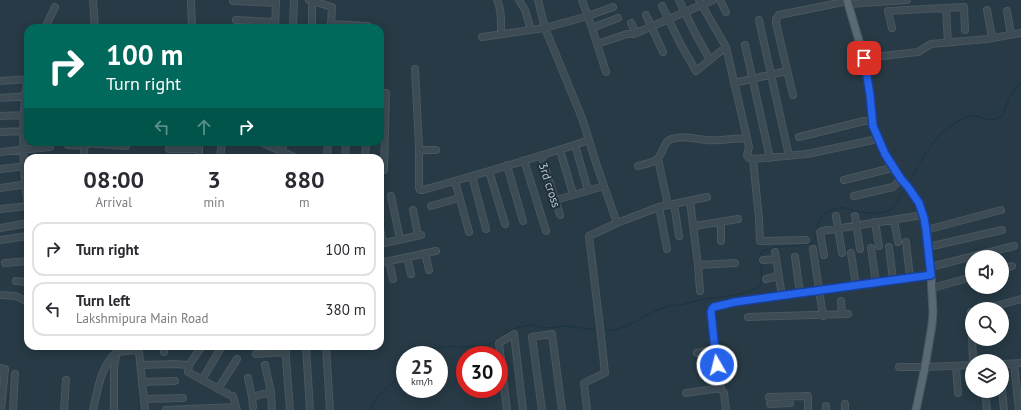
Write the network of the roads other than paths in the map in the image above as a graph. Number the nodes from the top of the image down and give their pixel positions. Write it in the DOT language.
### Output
graph roads {
  1 [pos="93,0"];
  2 [pos="191,0"];
  3 [pos="294,0"];
  4 [pos="335,0"];
  5 [pos="497,0"];
  6 [pos="519,0"];
  7 [pos="538,0"];
  8 [pos="582,0"];
  9 [pos="679,0"];
  10 [pos="713,0"];
  11 [pos="720,0"];
  12 [pos="907,0"];
  13 [pos="233,1"];
  14 [pos="311,1"];
  15 [pos="276,2"];
  16 [pos="700,2"];
  17 [pos="848,2"];
  18 [pos="662,6"];
  19 [pos="55,7"];
  20 [pos="332,7"];
  21 [pos="613,7"];
  22 [pos="946,8"];
  23 [pos="987,10"];
  24 [pos="1007,11"];
  25 [pos="685,12"];
  26 [pos="726,12"];
  27 [pos="646,15"];
  28 [pos="588,16"];
  29 [pos="618,18"];
  30 [pos="236,20"];
  31 [pos="668,20"];
  32 [pos="759,20"];
  33 [pos="631,23"];
  34 [pos="47,24"];
  35 [pos="95,24"];
  36 [pos="192,24"];
  37 [pos="267,24"];
  38 [pos="275,24"];
  39 [pos="294,24"];
  40 [pos="312,24"];
  41 [pos="331,24"];
  42 [pos="651,27"];
  43 [pos="545,28"];
  44 [pos="592,28"];
  45 [pos="892,28"];
  46 [pos="531,30"];
  47 [pos="965,30"];
  48 [pos="1021,33"];
  49 [pos="501,34"];
  50 [pos="636,34"];
  51 [pos="1011,35"];
  52 [pos="482,38"];
  53 [pos="992,38"];
  54 [pos="948,43"];
  55 [pos="597,44"];
  56 [pos="745,45"];
  57 [pos="726,47"];
  58 [pos="663,52"];
  59 [pos="864,58"];
  60 [pos="710,60"];
  61 [pos="415,69"];
  62 [pos="787,71"];
  63 [pos="606,72"];
  64 [pos="771,75"];
  65 [pos="24,79"];
  66 [pos="753,79"];
  67 [pos="0,82"];
  68 [pos="734,84"];
  69 [pos="384,93"];
  70 [pos="793,95"];
  71 [pos="24,96"];
  72 [pos="0,98"];
  73 [pos="24,115"];
  74 [pos="0,116"];
  75 [pos="872,121"];
  76 [pos="24,131"];
  77 [pos="0,132"];
  78 [pos="747,138"];
  79 [pos="799,138"];
  80 [pos="878,139"];
  81 [pos="24,140"];
  82 [pos="589,140"];
  83 [pos="575,145"];
  84 [pos="270,146"];
  85 [pos="283,146"];
  86 [pos="50,147"];
  87 [pos="168,149"];
  88 [pos="199,149"];
  89 [pos="23,150"];
  90 [pos="419,150"];
  91 [pos="436,150"];
  92 [pos="560,150"];
  93 [pos="281,151"];
  94 [pos="0,152"];
  95 [pos="199,154"];
  96 [pos="287,154"];
  97 [pos="24,155"];
  98 [pos="541,155"];
  99 [pos="789,156"];
  100 [pos="770,158"];
  101 [pos="658,159"];
  102 [pos="753,159"];
  103 [pos="524,160"];
  104 [pos="507,165"];
  105 [pos="24,166"];
  106 [pos="638,166"];
  107 [pos="892,166"];
  108 [pos="0,169"];
  109 [pos="384,170"];
  110 [pos="489,171"];
  111 [pos="472,176"];
  112 [pos="901,179"];
  113 [pos="844,180"];
  114 [pos="455,181"];
  115 [pos="24,185"];
  116 [pos="604,186"];
  117 [pos="0,188"];
  118 [pos="588,190"];
  119 [pos="573,194"];
  120 [pos="391,196"];
  121 [pos="854,196"];
  122 [pos="707,197"];
  123 [pos="459,198"];
  124 [pos="556,200"];
  125 [pos="690,201"];
  126 [pos="671,204"];
  127 [pos="24,206"];
  128 [pos="431,206"];
  129 [pos="659,207"];
  130 [pos="0,209"];
  131 [pos="413,210"];
  132 [pos="1001,210"];
  133 [pos="560,215"];
  134 [pos="923,215"];
  135 [pos="836,216"];
  136 [pos="855,216"];
  137 [pos="738,219"];
  138 [pos="894,220"];
  139 [pos="523,221"];
  140 [pos="721,222"];
  141 [pos="875,222"];
  142 [pos="617,223"];
  143 [pos="24,224"];
  144 [pos="505,224"];
  145 [pos="856,225"];
  146 [pos="694,226"];
  147 [pos="0,228"];
  148 [pos="838,228"];
  149 [pos="486,229"];
  150 [pos="926,230"];
  151 [pos="1002,230"];
  152 [pos="546,231"];
  153 [pos="469,232"];
  154 [pos="679,236"];
  155 [pos="24,237"];
  156 [pos="400,239"];
  157 [pos="0,240"];
  158 [pos="806,240"];
  159 [pos="721,241"];
  160 [pos="898,242"];
  161 [pos="906,242"];
  162 [pos="384,243"];
  163 [pos="879,246"];
  164 [pos="1014,246"];
  165 [pos="889,247"];
  166 [pos="871,248"];
  167 [pos="928,248"];
  168 [pos="666,249"];
  169 [pos="813,249"];
  170 [pos="860,249"];
  171 [pos="436,251"];
  172 [pos="842,252"];
  173 [pos="426,253"];
  174 [pos="851,253"];
  175 [pos="824,255"];
  176 [pos="407,257"];
  177 [pos="795,257"];
  178 [pos="763,260"];
  179 [pos="24,261"];
  180 [pos="389,261"];
  181 [pos="384,262"];
  182 [pos="5,263"];
  183 [pos="735,263"];
  184 [pos="698,265"];
  185 [pos="1012,266"];
  186 [pos="1009,267"];
  187 [pos="429,270"];
  188 [pos="931,271"];
  189 [pos="410,274"];
  190 [pos="779,276"];
  191 [pos="910,278"];
  192 [pos="393,279"];
  193 [pos="766,279"];
  194 [pos="965,279"];
  195 [pos="893,280"];
  196 [pos="16,281"];
  197 [pos="24,282"];
  198 [pos="876,283"];
  199 [pos="856,286"];
  200 [pos="932,288"];
  201 [pos="700,291"];
  202 [pos="819,291"];
  203 [pos="800,293"];
  204 [pos="0,295"];
  205 [pos="782,296"];
  206 [pos="1021,299"];
  207 [pos="24,300"];
  208 [pos="841,301"];
  209 [pos="1009,303"];
  210 [pos="823,316"];
  211 [pos="748,317"];
  212 [pos="117,350"];
  213 [pos="118,350"];
  214 [pos="137,350"];
  215 [pos="199,350"];
  216 [pos="220,350"];
  217 [pos="279,350"];
  218 [pos="285,350"];
  219 [pos="306,350"];
  220 [pos="326,350"];
  221 [pos="715,350"];
  222 [pos="697,353"];
  223 [pos="256,354"];
  224 [pos="237,359"];
  225 [pos="1021,363"];
  226 [pos="1009,364"];
  227 [pos="1014,364"];
  228 [pos="141,365"];
  229 [pos="189,365"];
  230 [pos="265,365"];
  231 [pos="717,365"];
  232 [pos="956,366"];
  233 [pos="965,366"];
  234 [pos="899,367"];
  235 [pos="925,367"];
  236 [pos="0,368"];
  237 [pos="700,368"];
  238 [pos="15,374"];
  239 [pos="248,378"];
  240 [pos="66,380"];
  241 [pos="202,380"];
  242 [pos="175,381"];
  243 [pos="2,382"];
  244 [pos="142,382"];
  245 [pos="721,388"];
  246 [pos="218,389"];
  247 [pos="270,392"];
  248 [pos="686,393"];
  249 [pos="958,393"];
  250 [pos="790,396"];
  251 [pos="252,397"];
  252 [pos="769,397"];
  253 [pos="183,398"];
  254 [pos="986,398"];
  255 [pos="1003,398"];
  256 [pos="144,399"];
  257 [pos="770,404"];
  258 [pos="253,407"];
  259 [pos="790,407"];
  260 [pos="194,409"];
  261 [pos="212,409"];
  262 [pos="236,409"];
  263 [pos="1,410"];
  264 [pos="13,410"];
  265 [pos="64,410"];
  266 [pos="93,410"];
  267 [pos="114,410"];
  268 [pos="144,410"];
  269 [pos="166,410"];
  270 [pos="272,410"];
  271 [pos="290,410"];
  272 [pos="310,410"];
  273 [pos="330,410"];
  274 [pos="507,410"];
  275 [pos="523,410"];
  276 [pos="542,410"];
  277 [pos="562,410"];
  278 [pos="587,410"];
  279 [pos="726,410"];
  280 [pos="808,410"];
  281 [pos="916,410"];
  282 [pos="988,410"];
  283 [pos="1004,410"];
  284 [pos="1020,410"];
  1 -- 35 [label="street"];
  2 -- 36 [label="street"];
  3 -- 39 [label="street"];
  4 -- 20 [label="street"];
  5 -- 49 [label="street"];
  6 -- 46 [label="street"];
  7 -- 43 [label="street"];
  8 -- 28 [label="street"];
  9 -- 25 [label="street"];
  10 -- 16 [label="street"];
  11 -- 26 [label="street"];
  12 -- 17 [label="street"];
  13 -- 15 [label="street"];
  14 -- 20 [label="street"];
  14 -- 40 [label="street"];
  15 -- 38 [label="street"];
  16 -- 25 [label="street"];
  16 -- 57 [label="street"];
  17 -- 59 [label="main road"];
  17 -- 62 [label="street"];
  18 -- 31 [label="street"];
  19 -- 34 [label="street"];
  20 -- 41 [label="street"];
  21 -- 28 [label="street"];
  22 -- 45 [label="street"];
  22 -- 47 [label="street"];
  22 -- 54 [label="street"];
  23 -- 53 [label="street"];
  24 -- 51 [label="street"];
  25 -- 31 [label="street"];
  25 -- 60 [label="street"];
  27 -- 42 [label="street"];
  28 -- 43 [label="street"];
  28 -- 44 [label="street"];
  29 -- 44 [label="street"];
  30 -- 37 [label="street"];
  31 -- 42 [label="street"];
  31 -- 60 [label="street"];
  32 -- 64 [label="street"];
  33 -- 50 [label="street"];
  42 -- 50 [label="street"];
  42 -- 58 [label="street"];
  43 -- 46 [label="street"];
  43 -- 82 [label="street"];
  44 -- 55 [label="street"];
  46 -- 49 [label="street"];
  48 -- 51 [label="street"];
  49 -- 52 [label="street"];
  50 -- 55 [label="street"];
  51 -- 53 [label="street"];
  53 -- 54 [label="street"];
  54 -- 59 [label="street"];
  55 -- 63 [label="street"];
  56 -- 66 [label="street"];
  57 -- 60 [label="street"];
  57 -- 68 [label="street"];
  59 -- 75 [label="main road"];
  61 -- 90 [label="street"];
  62 -- 64 [label="street"];
  62 -- 70 [label="street"];
  64 -- 66 [label="street"];
  64 -- 99 [label="street"];
  65 -- 67 [label="street"];
  66 -- 68 [label="street"];
  66 -- 100 [label="street"];
  68 -- 78 [label="street"];
  69 -- 109 [label="street"];
  71 -- 72 [label="street"];
  73 -- 74 [label="street"];
  75 -- 79 [label="street"];
  75 -- 80 [label="main road"];
  76 -- 77 [label="street"];
  78 -- 101 [label="street"];
  78 -- 102 [label="street"];
  80 -- 99 [label="street"];
  80 -- 107 [label="main road"];
  81 -- 89 [label="street"];
  82 -- 83 [label="street"];
  82 -- 116 [label="street"];
  83 -- 92 [label="street"];
  83 -- 118 [label="street"];
  84 -- 93 [label="street"];
  85 -- 93 [label="street"];
  86 -- 89 [label="street"];
  87 -- 88 [label="street"];
  88 -- 95 [label="street"];
  89 -- 94 [label="street"];
  89 -- 97 [label="street"];
  90 -- 91 [label="street"];
  90 -- 114 [label="street"];
  92 -- 98 [label="street"];
  92 -- 119 [label="street"];
  93 -- 96 [label="street"];
  98 -- 103 [label="street"];
  98 -- 124 [label="street, 3rd cross"];
  99 -- 100 [label="street"];
  100 -- 102 [label="street"];
  101 -- 106 [label="street"];
  101 -- 126 [label="street"];
  102 -- 158 [label="street"];
  103 -- 104 [label="street"];
  103 -- 152 [label="street"];
  104 -- 110 [label="street"];
  104 -- 139 [label="street"];
  105 -- 108 [label="street"];
  107 -- 112 [label="main road"];
  107 -- 113 [label="street"];
  110 -- 111 [label="street"];
  110 -- 144 [label="street"];
  111 -- 114 [label="street"];
  111 -- 149 [label="street"];
  112 -- 121 [label="street"];
  112 -- 134 [label="main road"];
  114 -- 123 [label="street"];
  115 -- 117 [label="street"];
  116 -- 118 [label="street"];
  116 -- 142 [label="street"];
  118 -- 119 [label="street"];
  119 -- 124 [label="street"];
  120 -- 156 [label="street"];
  122 -- 125 [label="street"];
  123 -- 128 [label="street"];
  123 -- 153 [label="street"];
  124 -- 133 [label="street, 3rd cross"];
  125 -- 126 [label="street"];
  125 -- 146 [label="street"];
  126 -- 129 [label="street"];
  126 -- 154 [label="street"];
  127 -- 130 [label="street"];
  129 -- 142 [label="street"];
  129 -- 168 [label="street"];
  131 -- 156 [label="street"];
  132 -- 150 [label="street"];
  134 -- 138 [label="street"];
  134 -- 150 [label="main road"];
  135 -- 148 [label="street"];
  136 -- 145 [label="street"];
  137 -- 140 [label="street"];
  138 -- 141 [label="street"];
  138 -- 160 [label="street"];
  140 -- 146 [label="street"];
  140 -- 159 [label="street"];
  141 -- 145 [label="street"];
  141 -- 163 [label="street"];
  142 -- 278 [label="street"];
  143 -- 147 [label="street"];
  145 -- 148 [label="street"];
  145 -- 170 [label="street"];
  146 -- 184 [label="street"];
  148 -- 172 [label="street"];
  148 -- 175 [label="street"];
  150 -- 167 [label="main road"];
  151 -- 167 [label="street"];
  155 -- 157 [label="street"];
  156 -- 162 [label="street"];
  161 -- 191 [label="street"];
  164 -- 188 [label="street"];
  165 -- 195 [label="street"];
  166 -- 198 [label="street"];
  167 -- 188 [label="main road"];
  169 -- 202 [label="street"];
  171 -- 173 [label="street"];
  173 -- 176 [label="street"];
  173 -- 187 [label="street"];
  174 -- 199 [label="street"];
  176 -- 180 [label="street"];
  176 -- 189 [label="street"];
  177 -- 203 [label="street"];
  178 -- 190 [label="street"];
  179 -- 182 [label="street"];
  180 -- 181 [label="street"];
  180 -- 192 [label="street"];
  183 -- 184 [label="street"];
  184 -- 201 [label="street"];
  185 -- 186 [label="street"];
  188 -- 191 [label="street"];
  188 -- 200 [label="main road"];
  190 -- 193 [label="street"];
  190 -- 205 [label="street"];
  191 -- 195 [label="street"];
  194 -- 200 [label="street"];
  195 -- 198 [label="street"];
  196 -- 197 [label="street"];
  198 -- 199 [label="street"];
  199 -- 202 [label="street"];
  200 -- 235 [label="main road"];
  202 -- 203 [label="street"];
  202 -- 210 [label="street"];
  203 -- 205 [label="street"];
  204 -- 207 [label="street"];
  205 -- 221 [label="street"];
  206 -- 209 [label="street"];
  208 -- 210 [label="street"];
  210 -- 211 [label="street"];
  212 -- 266 [label="street"];
  213 -- 267 [label="street"];
  214 -- 228 [label="street"];
  215 -- 229 [label="street"];
  216 -- 241 [label="street"];
  217 -- 223 [label="street"];
  218 -- 271 [label="street"];
  219 -- 272 [label="street"];
  220 -- 273 [label="street"];
  221 -- 222 [label="street"];
  221 -- 231 [label="street"];
  224 -- 246 [label="street"];
  225 -- 227 [label="street"];
  226 -- 227 [label="street"];
  227 -- 284 [label="street"];
  228 -- 229 [label="street"];
  228 -- 244 [label="street"];
  229 -- 241 [label="street"];
  230 -- 247 [label="street"];
  231 -- 237 [label="street"];
  231 -- 245 [label="street"];
  232 -- 233 [label="street"];
  232 -- 235 [label="street"];
  232 -- 249 [label="street"];
  234 -- 235 [label="street"];
  235 -- 281 [label="main road"];
  236 -- 243 [label="street"];
  238 -- 264 [label="street"];
  239 -- 251 [label="street"];
  240 -- 265 [label="street"];
  241 -- 246 [label="street"];
  242 -- 244 [label="street"];
  243 -- 263 [label="street"];
  244 -- 256 [label="street"];
  245 -- 248 [label="street"];
  245 -- 279 [label="street"];
  246 -- 262 [label="street"];
  247 -- 251 [label="street"];
  247 -- 270 [label="street"];
  250 -- 252 [label="street"];
  250 -- 259 [label="street"];
  250 -- 280 [label="street"];
  251 -- 258 [label="street"];
  253 -- 256 [label="street"];
  254 -- 282 [label="street"];
  255 -- 283 [label="street"];
  256 -- 268 [label="street"];
  257 -- 259 [label="street"];
  260 -- 261 [label="street"];
  260 -- 269 [label="street"];
  261 -- 262 [label="street"];
  274 -- 275 [label="street"];
  276 -- 277 [label="street"];
}
